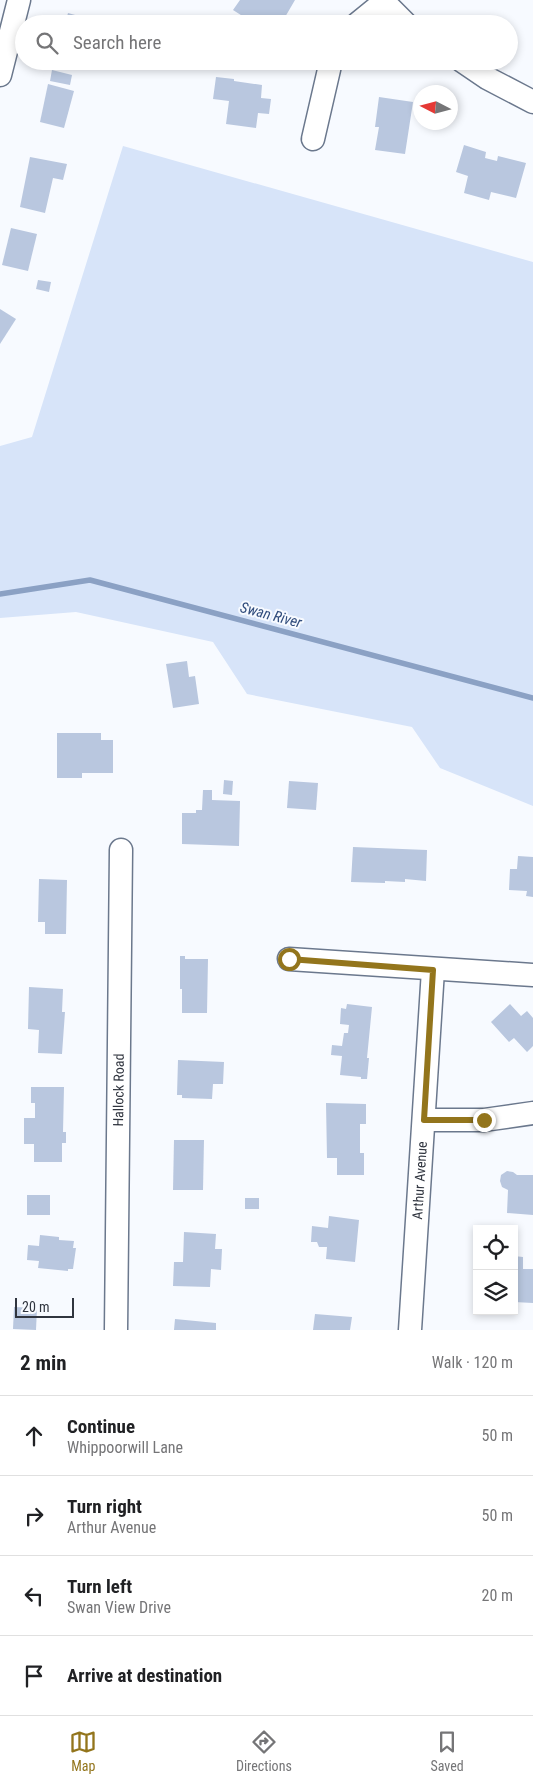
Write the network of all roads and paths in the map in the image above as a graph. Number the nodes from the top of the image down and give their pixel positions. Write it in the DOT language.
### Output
graph roads {
  1 [pos="19,0"];
  2 [pos="384,1"];
  3 [pos="15,15"];
  4 [pos="367,15"];
  5 [pos="397,15"];
  6 [pos="15,16"];
  7 [pos="329,70"];
  8 [pos="475,70"];
  9 [pos="0,75"];
  10 [pos="533,102"];
  11 [pos="313,139"];
  12 [pos="121,850"];
  13 [pos="289,959"];
  14 [pos="433,970"];
  15 [pos="533,976"];
  16 [pos="533,1114"];
  17 [pos="424,1120"];
  18 [pos="116,1330"];
  19 [pos="410,1330"];
  1 -- 3 [label="street"];
  2 -- 4 [label="street"];
  2 -- 5 [label="street"];
  6 -- 9 [label="street"];
  7 -- 11 [label="street"];
  8 -- 10 [label="street"];
  12 -- 18 [label="street, Hallock Road"];
  13 -- 14 [label="street"];
  14 -- 15 [label="street"];
  14 -- 17 [label="street, Arthur Avenue"];
  16 -- 17 [label="street"];
  17 -- 19 [label="street, Arthur Avenue"];
}
